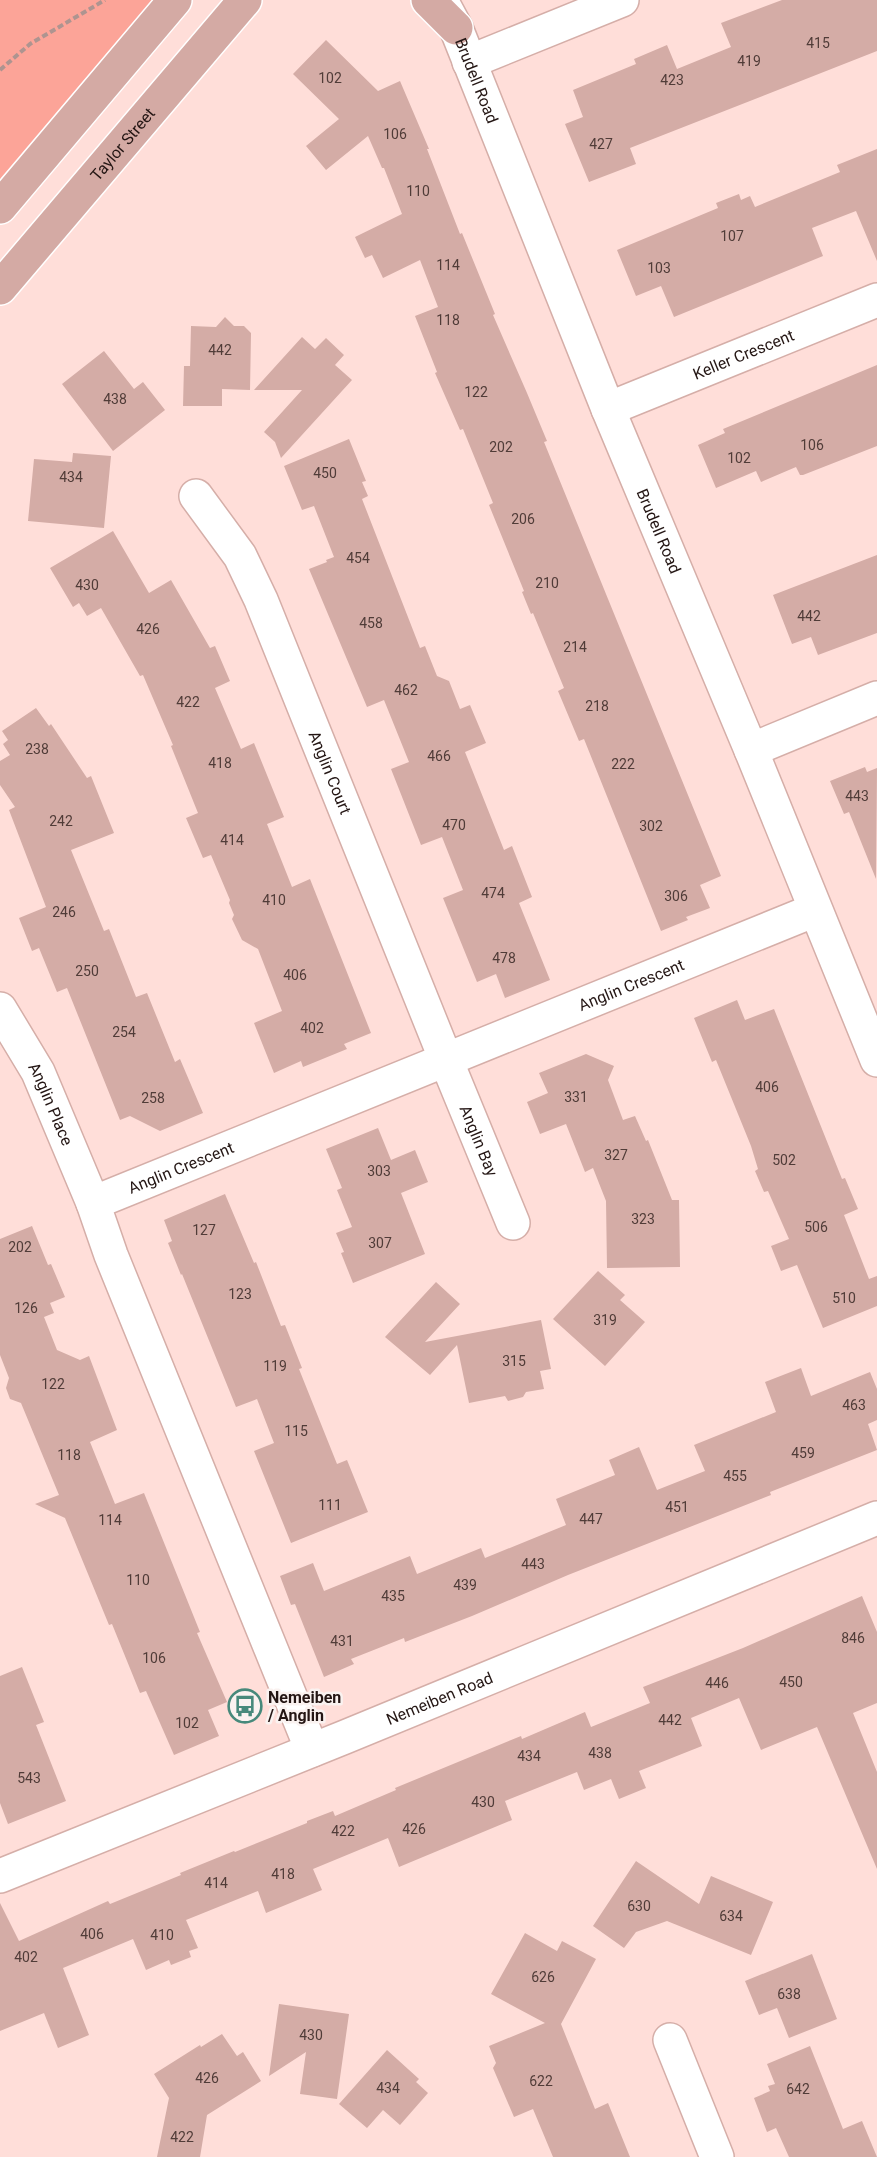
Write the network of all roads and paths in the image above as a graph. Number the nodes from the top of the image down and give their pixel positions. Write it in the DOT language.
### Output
graph roads {
  1 [pos="105,0"];
  2 [pos="175,0"];
  3 [pos="245,0"];
  4 [pos="428,0"];
  5 [pos="622,0"];
  6 [pos="448,14"];
  7 [pos="470,62"];
  8 [pos="0,70"];
  9 [pos="0,207"];
  10 [pos="0,288"];
  11 [pos="877,300"];
  12 [pos="608,409"];
  13 [pos="196,496"];
  14 [pos="877,698"];
  15 [pos="752,750"];
  16 [pos="815,910"];
  17 [pos="0,1009"];
  18 [pos="446,1060"];
  19 [pos="877,1060"];
  20 [pos="93,1203"];
  21 [pos="513,1223"];
  22 [pos="877,1518"];
  23 [pos="312,1750"];
  24 [pos="0,1876"];
  25 [pos="670,2040"];
  26 [pos="717,2157"];
  1 -- 8 [label="path"];
  2 -- 9 [label="main road"];
  3 -- 10 [label="main road, Taylor Street"];
  4 -- 6 [label="main road"];
  5 -- 7 [label="street"];
  6 -- 7 [label="street, Brudell Road"];
  7 -- 12 [label="street, Brudell Road"];
  11 -- 12 [label="street, Keller Crescent"];
  12 -- 15 [label="street, Brudell Road"];
  13 -- 18 [label="street, Anglin Court"];
  14 -- 15 [label="street"];
  15 -- 16 [label="street, Brudell Road"];
  16 -- 18 [label="street, Anglin Crescent"];
  16 -- 19 [label="street, Brudell Road"];
  17 -- 20 [label="street, Anglin Place"];
  18 -- 20 [label="street, Anglin Crescent"];
  18 -- 21 [label="street, Anglin Bay"];
  20 -- 23 [label="street"];
  22 -- 23 [label="street, Nemeiben Road"];
  23 -- 24 [label="street, Nemeiben Road"];
  25 -- 26 [label="street"];
}
